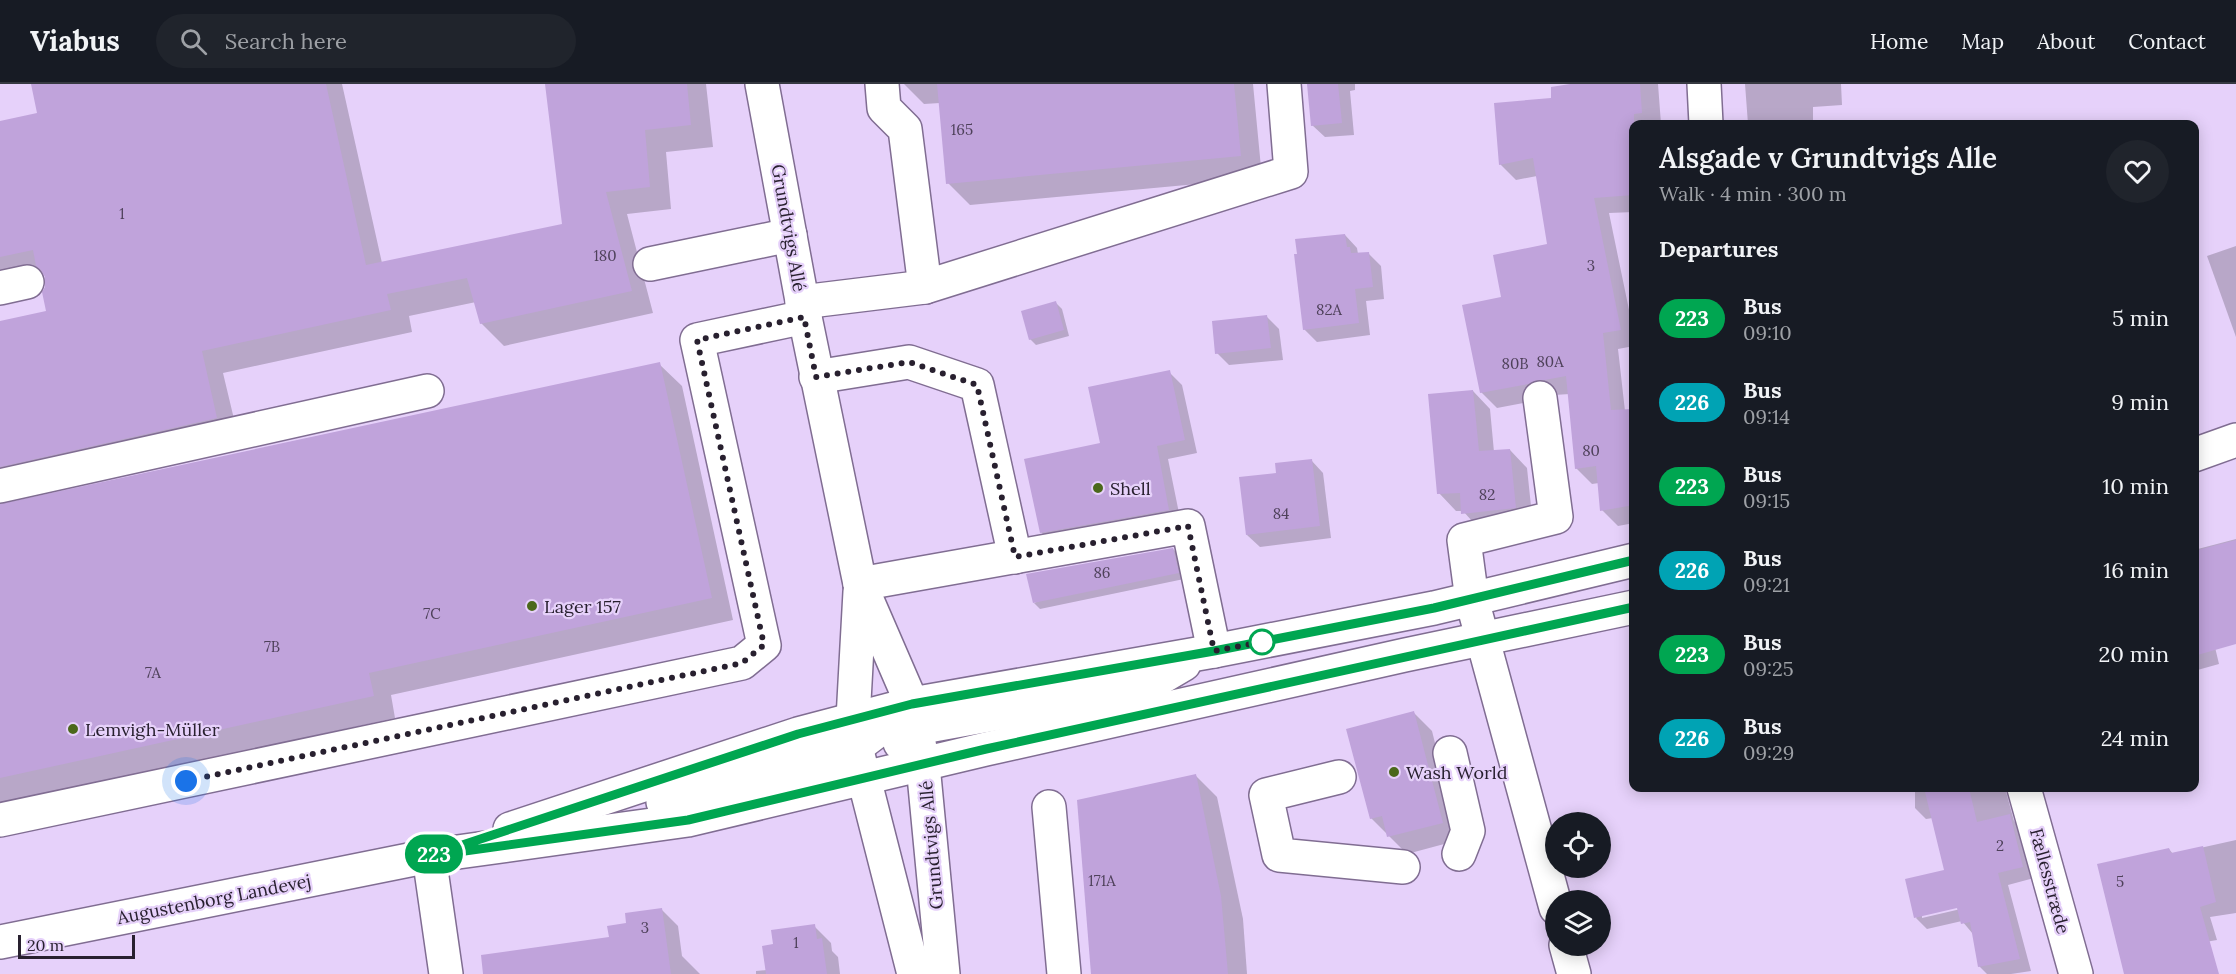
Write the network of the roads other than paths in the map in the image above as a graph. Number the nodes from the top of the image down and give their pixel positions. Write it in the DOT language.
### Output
graph roads {
  1 [pos="762,84"];
  2 [pos="882,84"];
  3 [pos="1284,84"];
  4 [pos="1704,84"];
  5 [pos="1706,120"];
  6 [pos="790,235"];
  7 [pos="650,264"];
  8 [pos="925,287"];
  9 [pos="803,310"];
  10 [pos="816,377"];
  11 [pos="427,391"];
  12 [pos="1540,398"];
  13 [pos="2236,440"];
  14 [pos="2199,453"];
  15 [pos="0,486"];
  16 [pos="1015,557"];
  17 [pos="1629,561"];
  18 [pos="860,584"];
  19 [pos="1472,600"];
  20 [pos="1629,608"];
  21 [pos="1482,640"];
  22 [pos="1209,652"];
  23 [pos="914,716"];
  24 [pos="858,748"];
  25 [pos="1450,753"];
  26 [pos="923,765"];
  27 [pos="1339,777"];
  28 [pos="2025,792"];
  29 [pos="1049,807"];
  30 [pos="0,820"];
  31 [pos="1459,854"];
  32 [pos="429,856"];
  33 [pos="1403,867"];
  34 [pos="1551,890"];
  35 [pos="0,942"];
  36 [pos="1569,956"];
  37 [pos="446,974"];
  38 [pos="914,974"];
  39 [pos="943,974"];
  40 [pos="1064,974"];
  41 [pos="1574,974"];
  42 [pos="2076,974"];
  1 -- 6 [label="street, Grundtvigs Allé"];
  2 -- 8 [label="street"];
  3 -- 8 [label="street"];
  4 -- 5 [label="street"];
  6 -- 7 [label="street"];
  6 -- 9 [label="street, Grundtvigs Allé"];
  8 -- 9 [label="street"];
  9 -- 10 [label="street, Grundtvigs Allé"];
  9 -- 30 [label="street"];
  10 -- 16 [label="street"];
  10 -- 18 [label="street, Grundtvigs Allé"];
  11 -- 15 [label="street"];
  12 -- 19 [label="street"];
  13 -- 14 [label="street"];
  16 -- 18 [label="street"];
  16 -- 22 [label="street"];
  17 -- 19 [label="street"];
  18 -- 23 [label="street, Grundtvigs Allé"];
  18 -- 24 [label="street, Grundtvigs Allé"];
  19 -- 21 [label="street"];
  19 -- 22 [label="street"];
  20 -- 21 [label="street, Augustenborg Landevej"];
  21 -- 26 [label="street, Augustenborg Landevej"];
  21 -- 34 [label="street"];
  22 -- 23 [label="street"];
  23 -- 24 [label="street"];
  23 -- 26 [label="street, Grundtvigs Allé"];
  24 -- 26 [label="street, Augustenborg Landevej"];
  24 -- 32 [label="street, Augustenborg Landevej"];
  24 -- 32 [label="street, Augustenborg Landevej"];
  24 -- 38 [label="street, Grundtvigs Allé"];
  25 -- 31 [label="street"];
  26 -- 39 [label="street, Grundtvigs Allé"];
  27 -- 33 [label="street"];
  28 -- 42 [label="street, Fællesstræde"];
  29 -- 40 [label="street"];
  32 -- 35 [label="street, Augustenborg Landevej"];
  32 -- 37 [label="street"];
  36 -- 41 [label="street"];
}
